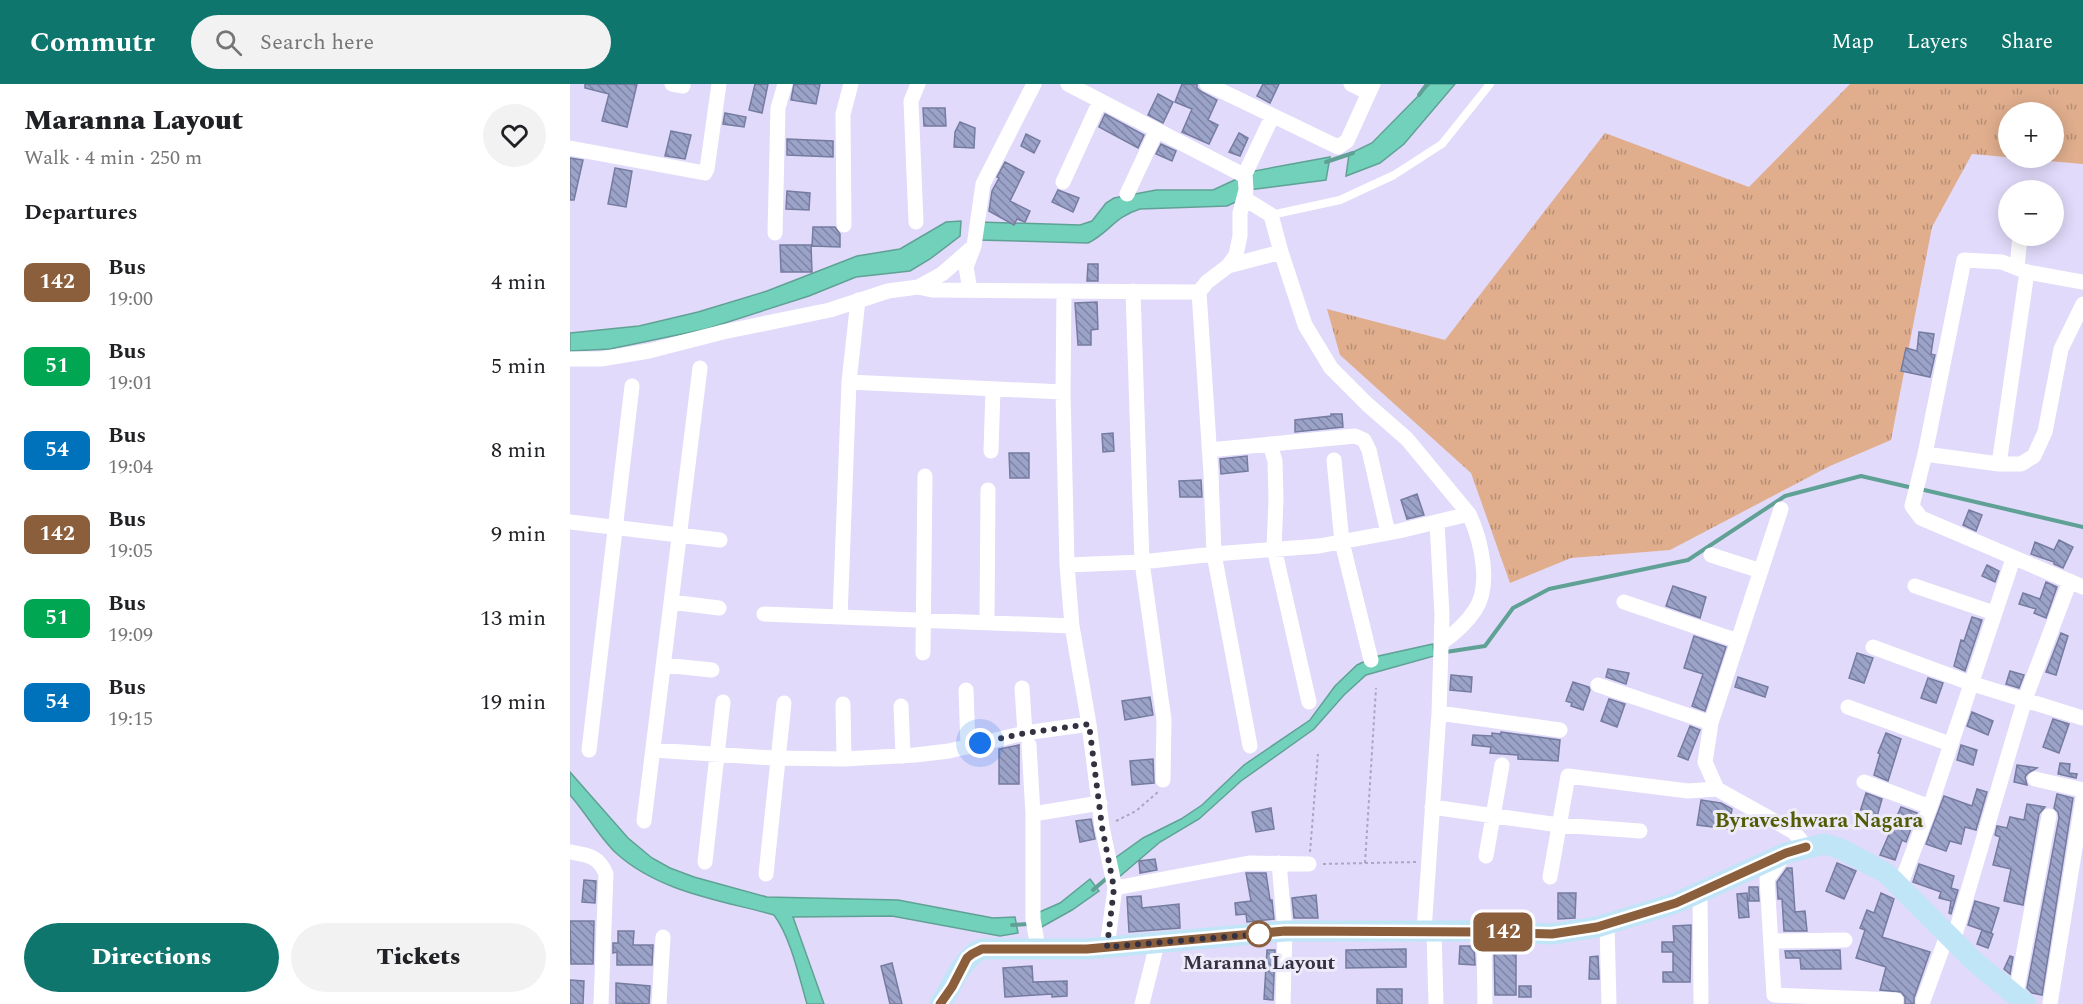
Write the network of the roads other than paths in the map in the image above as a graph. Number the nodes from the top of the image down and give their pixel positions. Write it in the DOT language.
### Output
graph roads {
  1 [pos="719,84"];
  2 [pos="785,84"];
  3 [pos="851,84"];
  4 [pos="918,84"];
  5 [pos="1033,84"];
  6 [pos="1068,84"];
  7 [pos="1207,84"];
  8 [pos="1351,84"];
  9 [pos="1490,84"];
  10 [pos="1371,88"];
  11 [pos="1100,101"];
  12 [pos="1272,117"];
  13 [pos="1157,130"];
  14 [pos="570,148"];
  15 [pos="1063,182"];
  16 [pos="1245,186"];
  17 [pos="1127,194"];
  18 [pos="1271,216"];
  19 [pos="916,222"];
  20 [pos="844,225"];
  21 [pos="775,233"];
  22 [pos="974,246"];
  23 [pos="2021,246"];
  24 [pos="1281,252"];
  25 [pos="1228,266"];
  26 [pos="2022,270"];
  27 [pos="2083,282"];
  28 [pos="918,287"];
  29 [pos="970,290"];
  30 [pos="1064,291"];
  31 [pos="1133,291"];
  32 [pos="1199,292"];
  33 [pos="858,300"];
  34 [pos="2083,304"];
  35 [pos="570,359"];
  36 [pos="700,368"];
  37 [pos="849,382"];
  38 [pos="632,386"];
  39 [pos="993,389"];
  40 [pos="1063,392"];
  41 [pos="1270,444"];
  42 [pos="1209,450"];
  43 [pos="991,451"];
  44 [pos="1925,454"];
  45 [pos="1334,460"];
  46 [pos="1999,464"];
  47 [pos="925,476"];
  48 [pos="988,490"];
  49 [pos="1782,509"];
  50 [pos="1469,514"];
  51 [pos="570,522"];
  52 [pos="1437,523"];
  53 [pos="615,527"];
  54 [pos="1388,533"];
  55 [pos="679,535"];
  56 [pos="720,540"];
  57 [pos="1342,542"];
  58 [pos="1274,548"];
  59 [pos="1214,554"];
  60 [pos="1711,555"];
  61 [pos="2013,558"];
  62 [pos="1142,562"];
  63 [pos="1067,565"];
  64 [pos="1761,571"];
  65 [pos="2076,584"];
  66 [pos="1915,586"];
  67 [pos="671,602"];
  68 [pos="1624,602"];
  69 [pos="719,608"];
  70 [pos="1994,613"];
  71 [pos="764,614"];
  72 [pos="840,617"];
  73 [pos="924,620"];
  74 [pos="987,622"];
  75 [pos="1072,626"];
  76 [pos="1738,641"];
  77 [pos="1873,647"];
  78 [pos="923,653"];
  79 [pos="1441,654"];
  80 [pos="1371,660"];
  81 [pos="663,665"];
  82 [pos="712,670"];
  83 [pos="1970,683"];
  84 [pos="1598,685"];
  85 [pos="1022,688"];
  86 [pos="966,690"];
  87 [pos="2025,699"];
  88 [pos="723,702"];
  89 [pos="1309,702"];
  90 [pos="784,703"];
  91 [pos="843,705"];
  92 [pos="901,706"];
  93 [pos="1848,707"];
  94 [pos="1439,713"];
  95 [pos="2083,718"];
  96 [pos="1711,723"];
  97 [pos="1089,724"];
  98 [pos="1560,730"];
  99 [pos="1027,739"];
  100 [pos="1950,744"];
  101 [pos="1250,746"];
  102 [pos="969,747"];
  103 [pos="589,750"];
  104 [pos="653,750"];
  105 [pos="718,754"];
  106 [pos="903,756"];
  107 [pos="778,758"];
  108 [pos="844,759"];
  109 [pos="1503,765"];
  110 [pos="2035,779"];
  111 [pos="1163,780"];
  112 [pos="1864,782"];
  113 [pos="1717,789"];
  114 [pos="2083,790"];
  115 [pos="2083,798"];
  116 [pos="1100,803"];
  117 [pos="1432,807"];
  118 [pos="1930,807"];
  119 [pos="1033,814"];
  120 [pos="1494,816"];
  121 [pos="2049,816"];
  122 [pos="645,821"];
  123 [pos="1558,825"];
  124 [pos="1640,831"];
  125 [pos="1796,850"];
  126 [pos="570,852"];
  127 [pos="1486,856"];
  128 [pos="705,862"];
  129 [pos="1279,863"];
  130 [pos="1309,864"];
  131 [pos="766,874"];
  132 [pos="1550,877"];
  133 [pos="1113,881"];
  134 [pos="1900,885"];
  135 [pos="1700,892"];
  136 [pos="1607,924"];
  137 [pos="1285,931"];
  138 [pos="1429,931"];
  139 [pos="1484,932"];
  140 [pos="1036,934"];
  141 [pos="1951,936"];
  142 [pos="663,937"];
  143 [pos="1845,940"];
  144 [pos="1771,941"];
  145 [pos="1157,944"];
  146 [pos="1107,947"];
  147 [pos="2021,999"];
  148 [pos="1837,1000"];
  149 [pos="1923,1000"];
  150 [pos="1701,1001"];
  151 [pos="601,1004"];
  152 [pos="659,1004"];
  153 [pos="940,1004"];
  154 [pos="1142,1004"];
  155 [pos="1283,1004"];
  156 [pos="1437,1004"];
  157 [pos="1485,1004"];
  158 [pos="1609,1004"];
  159 [pos="1895,1004"];
  160 [pos="2050,1004"];
  1 -- 14 [label="street"];
  2 -- 21 [label="street"];
  3 -- 20 [label="street"];
  4 -- 19 [label="street"];
  5 -- 22 [label="street"];
  6 -- 11 [label="street"];
  7 -- 12 [label="street"];
  8 -- 10 [label="street"];
  9 -- 18 [label="lane"];
  10 -- 12 [label="street"];
  11 -- 13 [label="street"];
  11 -- 15 [label="street"];
  12 -- 16 [label="street"];
  13 -- 16 [label="street"];
  13 -- 17 [label="street"];
  16 -- 18 [label="street"];
  16 -- 25 [label="street"];
  18 -- 24 [label="street"];
  22 -- 28 [label="street"];
  22 -- 29 [label="street"];
  23 -- 26 [label="street"];
  24 -- 25 [label="street"];
  24 -- 50 [label="street"];
  25 -- 32 [label="street"];
  26 -- 27 [label="street"];
  26 -- 44 [label="street"];
  26 -- 46 [label="street"];
  28 -- 29 [label="street"];
  28 -- 33 [label="street"];
  29 -- 30 [label="street"];
  30 -- 31 [label="street"];
  30 -- 40 [label="street"];
  31 -- 32 [label="street"];
  31 -- 62 [label="street"];
  32 -- 42 [label="street"];
  33 -- 35 [label="street"];
  33 -- 37 [label="street"];
  34 -- 46 [label="street"];
  36 -- 55 [label="street"];
  37 -- 39 [label="street"];
  37 -- 72 [label="street"];
  38 -- 53 [label="street"];
  39 -- 40 [label="street"];
  39 -- 43 [label="street"];
  40 -- 63 [label="street"];
  41 -- 42 [label="street"];
  41 -- 54 [label="street"];
  41 -- 58 [label="street"];
  42 -- 59 [label="street"];
  44 -- 46 [label="street"];
  44 -- 61 [label="street"];
  45 -- 57 [label="street"];
  47 -- 73 [label="street"];
  48 -- 74 [label="street"];
  49 -- 64 [label="street"];
  50 -- 52 [label="street"];
  50 -- 79 [label="street"];
  51 -- 53 [label="street"];
  52 -- 54 [label="street"];
  52 -- 79 [label="street"];
  53 -- 55 [label="street"];
  53 -- 103 [label="street"];
  54 -- 57 [label="street"];
  55 -- 56 [label="street"];
  55 -- 67 [label="street"];
  57 -- 58 [label="street"];
  57 -- 80 [label="street"];
  58 -- 59 [label="street"];
  58 -- 89 [label="street"];
  59 -- 62 [label="street"];
  59 -- 101 [label="street"];
  60 -- 64 [label="street"];
  61 -- 65 [label="street"];
  61 -- 70 [label="street"];
  62 -- 63 [label="street"];
  62 -- 111 [label="street"];
  63 -- 75 [label="street"];
  64 -- 76 [label="street"];
  65 -- 87 [label="street"];
  66 -- 70 [label="street"];
  67 -- 69 [label="street"];
  67 -- 81 [label="street"];
  68 -- 76 [label="street"];
  70 -- 83 [label="street"];
  71 -- 72 [label="street"];
  72 -- 73 [label="street"];
  73 -- 74 [label="street"];
  73 -- 78 [label="street"];
  74 -- 75 [label="street"];
  75 -- 97 [label="street"];
  76 -- 96 [label="street"];
  77 -- 83 [label="street"];
  79 -- 94 [label="street"];
  81 -- 82 [label="street"];
  81 -- 104 [label="street"];
  83 -- 87 [label="street"];
  83 -- 100 [label="street"];
  84 -- 96 [label="street"];
  85 -- 99 [label="street"];
  86 -- 102 [label="street"];
  87 -- 95 [label="street"];
  87 -- 141 [label="street"];
  88 -- 105 [label="street"];
  90 -- 107 [label="street"];
  91 -- 108 [label="street"];
  92 -- 106 [label="street"];
  93 -- 100 [label="street"];
  94 -- 98 [label="street"];
  94 -- 117 [label="street"];
  96 -- 113 [label="street"];
  97 -- 99 [label="street"];
  97 -- 116 [label="street"];
  99 -- 102 [label="street"];
  99 -- 119 [label="street"];
  100 -- 118 [label="street"];
  102 -- 106 [label="street"];
  104 -- 105 [label="street"];
  104 -- 122 [label="street"];
  105 -- 107 [label="street"];
  105 -- 128 [label="street"];
  106 -- 108 [label="street"];
  107 -- 108 [label="street"];
  107 -- 131 [label="street"];
  109 -- 120 [label="street"];
  110 -- 114 [label="street"];
  112 -- 118 [label="street"];
  113 -- 123 [label="street"];
  113 -- 125 [label="street"];
  115 -- 160 [label="street"];
  116 -- 119 [label="street"];
  116 -- 133 [label="street"];
  117 -- 120 [label="street"];
  117 -- 138 [label="street"];
  118 -- 134 [label="street"];
  119 -- 140 [label="street"];
  120 -- 123 [label="street"];
  120 -- 127 [label="street"];
  121 -- 147 [label="street"];
  123 -- 124 [label="street"];
  123 -- 132 [label="street"];
  125 -- 134 [label="street"];
  125 -- 135 [label="street"];
  125 -- 144 [label="street"];
  126 -- 151 [label="street"];
  129 -- 130 [label="street"];
  129 -- 133 [label="street"];
  129 -- 137 [label="street"];
  133 -- 146 [label="street"];
  134 -- 141 [label="street"];
  135 -- 136 [label="street"];
  135 -- 150 [label="street"];
  136 -- 139 [label="street"];
  136 -- 158 [label="street"];
  137 -- 138 [label="street"];
  137 -- 145 [label="street"];
  137 -- 155 [label="street"];
  138 -- 139 [label="street"];
  138 -- 156 [label="street"];
  139 -- 157 [label="street"];
  140 -- 146 [label="street"];
  140 -- 153 [label="street"];
  141 -- 147 [label="street"];
  141 -- 149 [label="street"];
  142 -- 152 [label="street"];
  143 -- 144 [label="street"];
  144 -- 148 [label="street"];
  145 -- 146 [label="street"];
  145 -- 154 [label="street"];
  148 -- 159 [label="street"];
}
